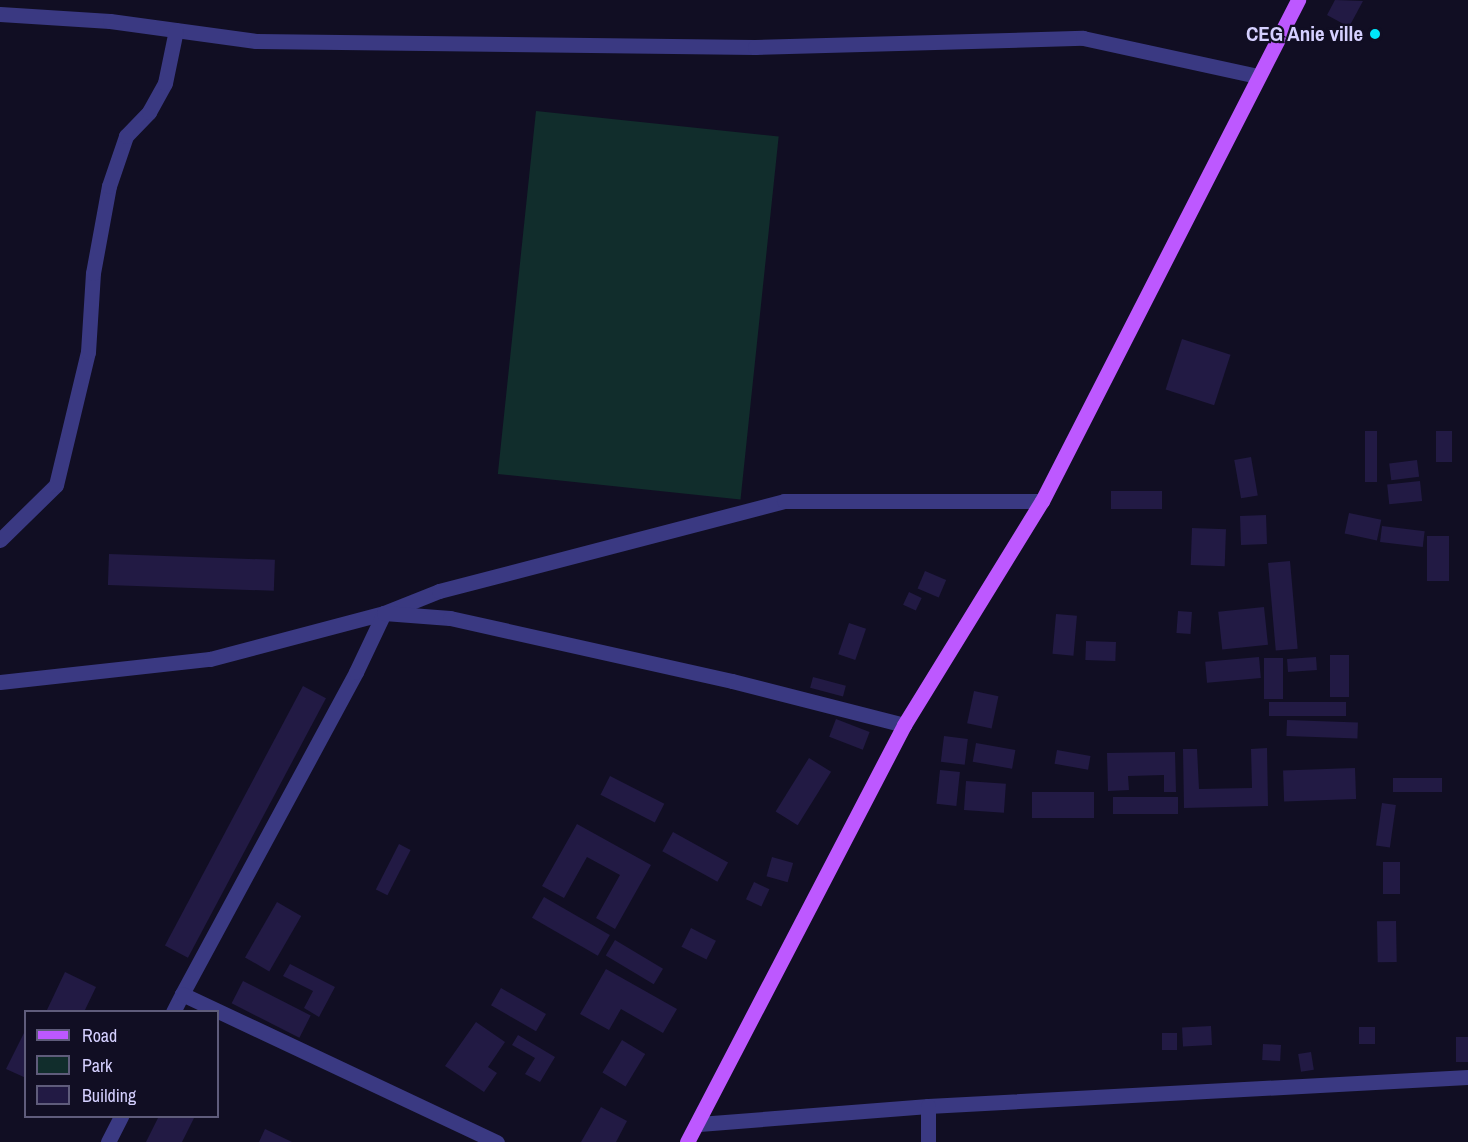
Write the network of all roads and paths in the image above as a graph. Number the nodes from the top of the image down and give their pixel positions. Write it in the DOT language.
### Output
graph roads {
  1 [pos="1298,0"];
  2 [pos="0,14"];
  3 [pos="176,30"];
  4 [pos="1257,76"];
  5 [pos="1042,501"];
  6 [pos="0,540"];
  7 [pos="384,613"];
  8 [pos="0,682"];
  9 [pos="904,724"];
  10 [pos="182,994"];
  11 [pos="174,1010"];
  12 [pos="216,1010"];
  13 [pos="219,1011"];
  14 [pos="1468,1077"];
  15 [pos="928,1106"];
  16 [pos="119,1118"];
  17 [pos="699,1124"];
  18 [pos="108,1142"];
  19 [pos="497,1142"];
  20 [pos="687,1142"];
  21 [pos="928,1142"];
  1 -- 4 [label="main road"];
  2 -- 3 [label="street"];
  3 -- 4 [label="street"];
  3 -- 6 [label="street"];
  4 -- 5 [label="main road"];
  5 -- 7 [label="street"];
  5 -- 9 [label="main road"];
  7 -- 8 [label="street"];
  7 -- 9 [label="street"];
  7 -- 10 [label="street"];
  9 -- 17 [label="main road"];
  10 -- 11 [label="street"];
  10 -- 12 [label="street"];
  13 -- 19 [label="street"];
  14 -- 15 [label="street"];
  15 -- 17 [label="street"];
  15 -- 21 [label="street"];
  16 -- 18 [label="street"];
  17 -- 20 [label="main road"];
}
